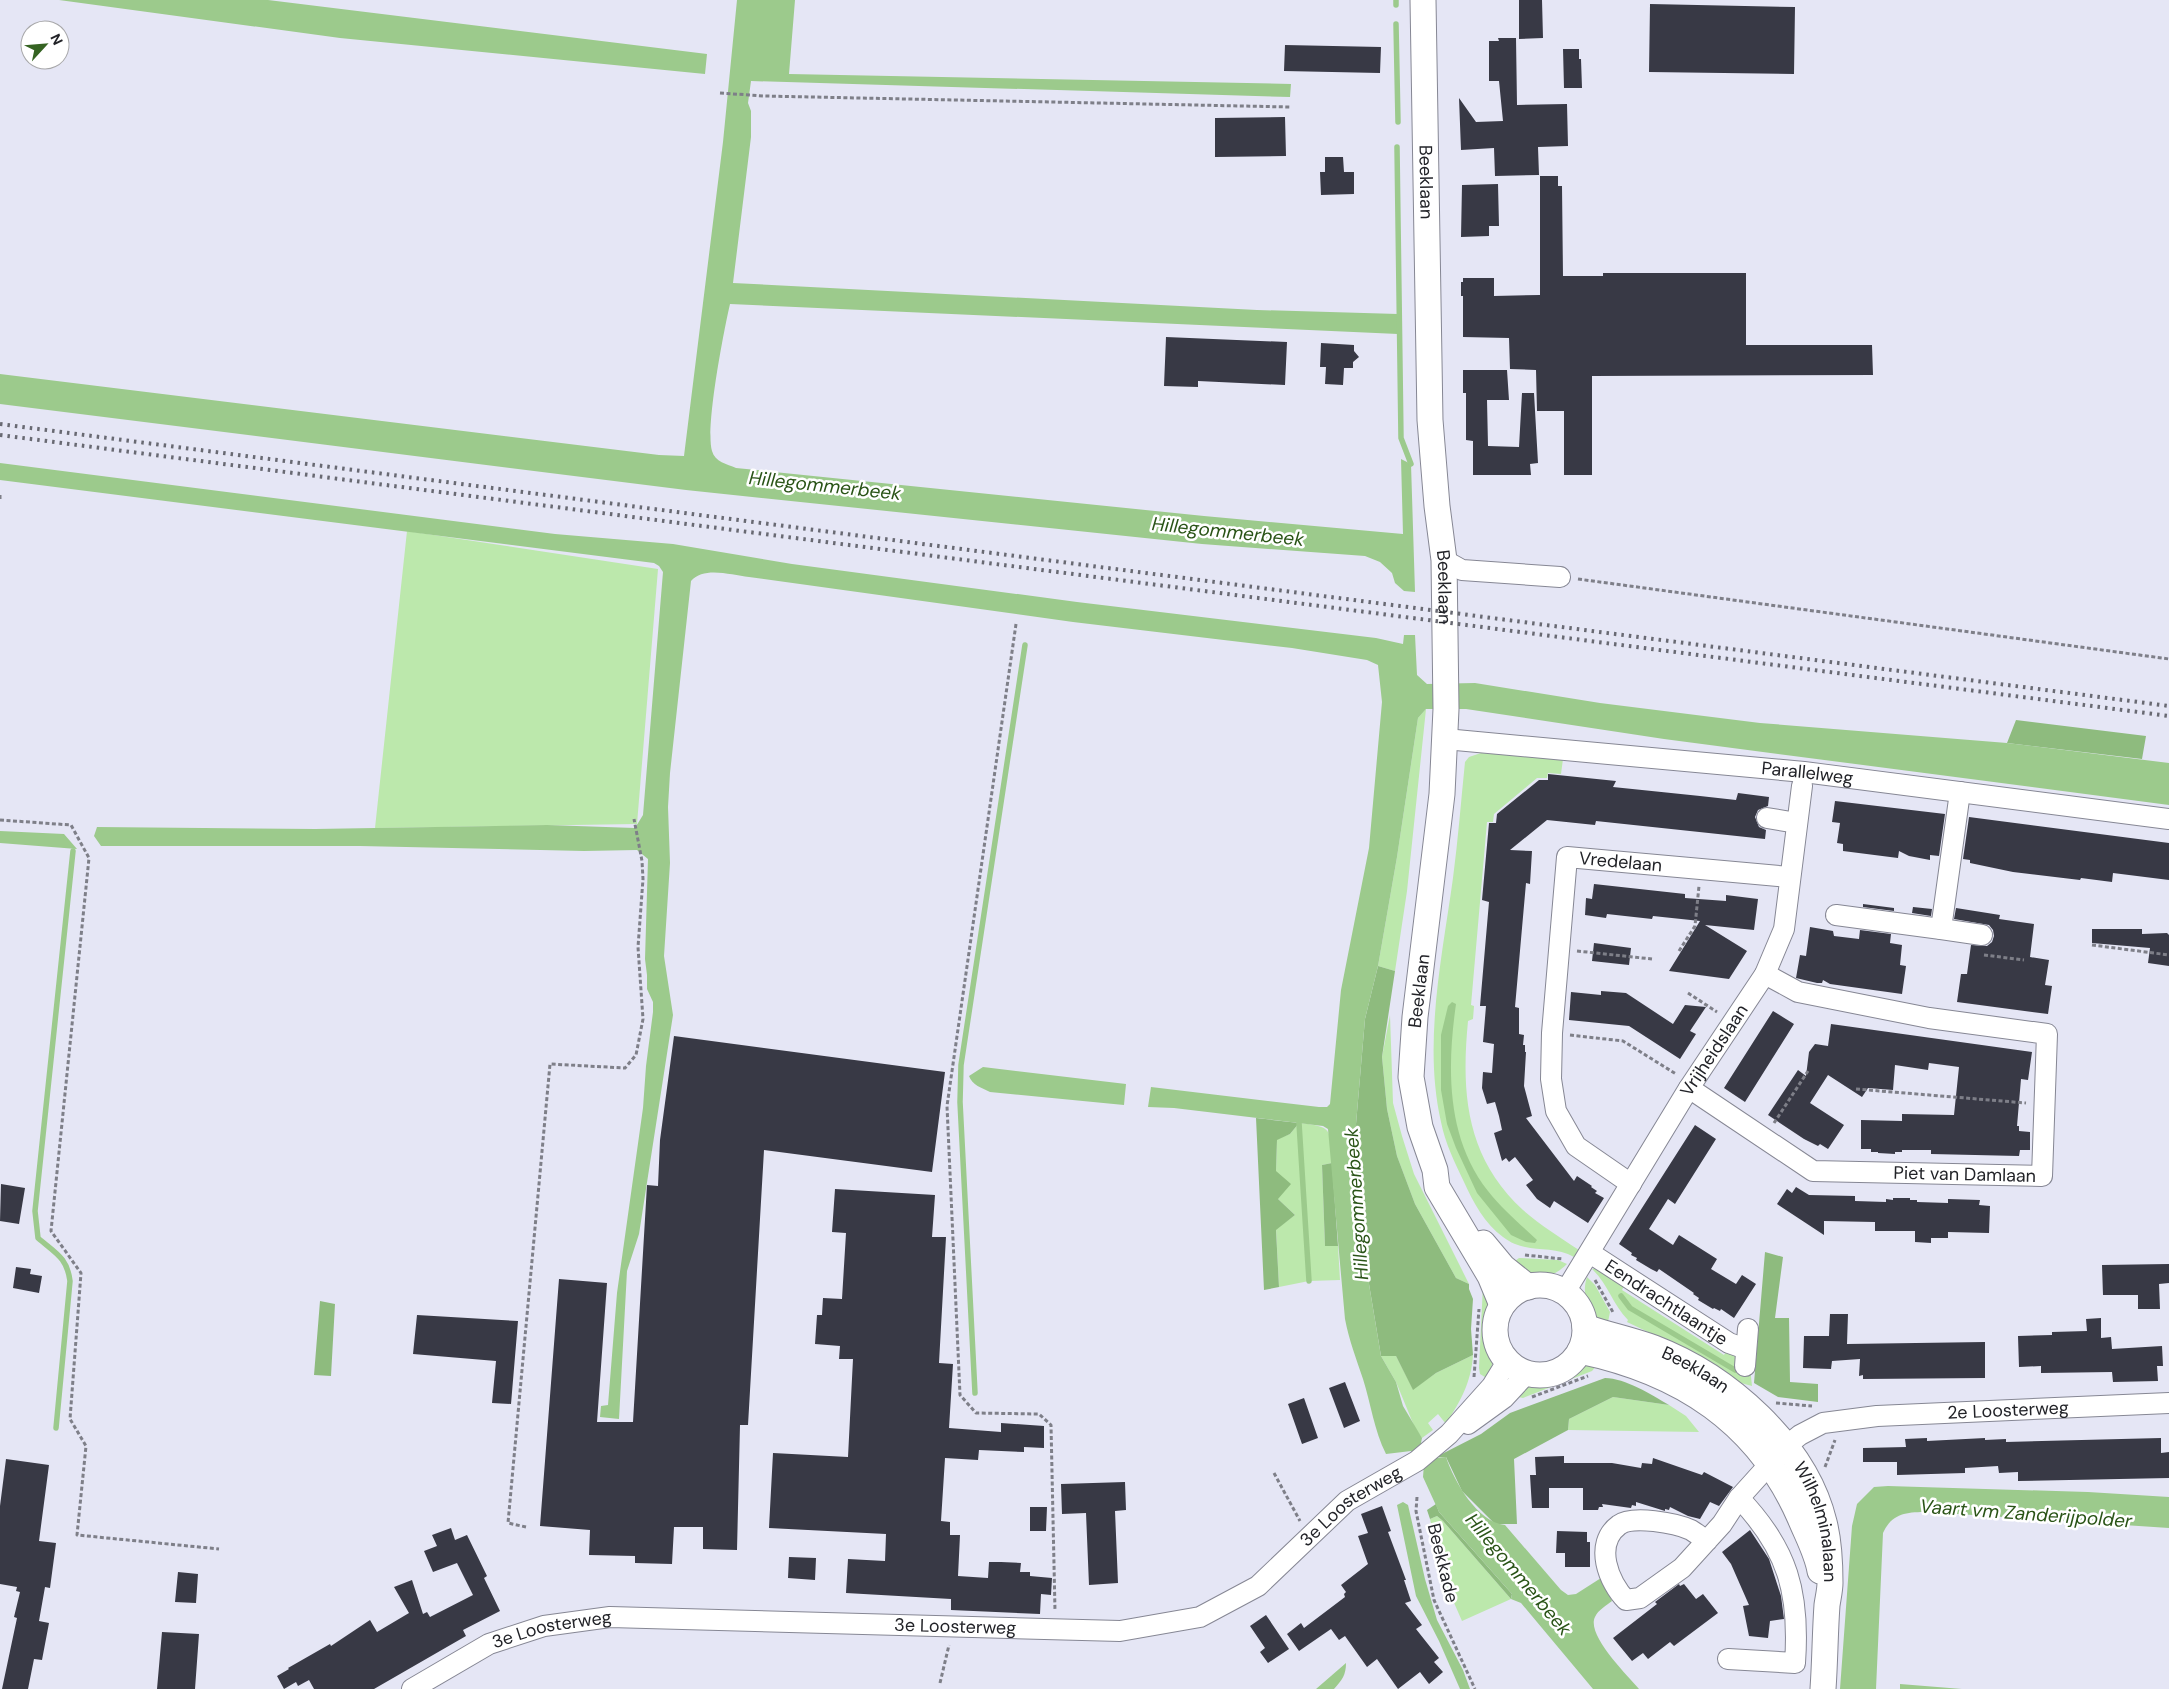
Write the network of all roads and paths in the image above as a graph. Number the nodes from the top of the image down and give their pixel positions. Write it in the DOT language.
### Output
graph roads {
  1 [pos="1423,0"];
  2 [pos="720,93"];
  3 [pos="1290,106"];
  4 [pos="0,495"];
  5 [pos="0,499"];
  6 [pos="1444,560"];
  7 [pos="1560,576"];
  8 [pos="1016,624"];
  9 [pos="2169,660"];
  10 [pos="1445,739"];
  11 [pos="1802,786"];
  12 [pos="1960,792"];
  13 [pos="1767,818"];
  14 [pos="634,819"];
  15 [pos="2169,819"];
  16 [pos="0,820"];
  17 [pos="1796,823"];
  18 [pos="1701,869"];
  19 [pos="1790,877"];
  20 [pos="1836,915"];
  21 [pos="1942,929"];
  22 [pos="1982,934"];
  23 [pos="2092,945"];
  24 [pos="1559,949"];
  25 [pos="1679,951"];
  26 [pos="2169,955"];
  27 [pos="1652,959"];
  28 [pos="1765,974"];
  29 [pos="1688,993"];
  30 [pos="1733,1022"];
  31 [pos="1552,1032"];
  32 [pos="1808,1071"];
  33 [pos="1691,1086"];
  34 [pos="1856,1089"];
  35 [pos="2044,1104"];
  36 [pos="1764,1139"];
  37 [pos="1435,1170"];
  38 [pos="1631,1184"];
  39 [pos="1520,1254"];
  40 [pos="1585,1261"];
  41 [pos="1528,1287"];
  42 [pos="1565,1292"];
  43 [pos="1491,1306"];
  44 [pos="1613,1313"];
  45 [pos="1585,1326"];
  46 [pos="1748,1329"];
  47 [pos="1580,1351"];
  48 [pos="1518,1366"];
  49 [pos="1474,1374"];
  50 [pos="1589,1376"];
  51 [pos="1528,1398"];
  52 [pos="2169,1403"];
  53 [pos="1846,1420"];
  54 [pos="1777,1455"];
  55 [pos="1823,1472"];
  56 [pos="1274,1473"];
  57 [pos="1417,1496"];
  58 [pos="1739,1498"];
  59 [pos="526,1527"];
  60 [pos="1309,1538"];
  61 [pos="1706,1541"];
  62 [pos="219,1549"];
  63 [pos="954,1626"];
  64 [pos="1056,1629"];
  65 [pos="1728,1659"];
  66 [pos="1795,1663"];
  67 [pos="1824,1665"];
  68 [pos="940,1683"];
  69 [pos="412,1689"];
  70 [pos="1475,1689"];
  71 [pos="1823,1689"];
  1 -- 6 [label="main road, Beeklaan"];
  2 -- 3 [label="path"];
  4 -- 5 [label="path"];
  6 -- 7 [label="street"];
  6 -- 10 [label="main road, Beeklaan"];
  7 -- 9 [label="path"];
  8 -- 64 [label="path"];
  10 -- 12 [label="street, Parallelweg"];
  10 -- 37 [label="main road, Beeklaan"];
  11 -- 17 [label="street, Vrijheidslaan"];
  12 -- 15 [label="street, Parallelweg"];
  12 -- 21 [label="street"];
  13 -- 17 [label="street"];
  14 -- 59 [label="path"];
  16 -- 62 [label="path"];
  17 -- 19 [label="street, Vrijheidslaan"];
  18 -- 19 [label="street, Vredelaan"];
  18 -- 24 [label="street, Vredelaan"];
  18 -- 25 [label="path"];
  19 -- 28 [label="street, Vrijheidslaan"];
  20 -- 21 [label="street"];
  21 -- 22 [label="street"];
  23 -- 26 [label="path"];
  24 -- 27 [label="path"];
  24 -- 31 [label="street, Vredelaan"];
  28 -- 30 [label="street, Vrijheidslaan"];
  28 -- 35 [label="street, Piet van Damlaan"];
  29 -- 30 [label="path"];
  30 -- 33 [label="street, Vrijheidslaan"];
  31 -- 33 [label="path"];
  31 -- 38 [label="street, Vredelaan"];
  32 -- 36 [label="path"];
  33 -- 36 [label="street, Piet van Damlaan"];
  33 -- 38 [label="street, Vrijheidslaan"];
  34 -- 35 [label="path"];
  35 -- 36 [label="street, Piet van Damlaan"];
  37 -- 41 [label="main road, Beeklaan"];
  37 -- 43 [label="main road, Beeklaan"];
  38 -- 40 [label="street, Vrijheidslaan"];
  39 -- 40 [label="path"];
  40 -- 42 [label="street, Vrijheidslaan"];
  40 -- 44 [label="path"];
  40 -- 46 [label="street, Eendrachtlaantje"];
  41 -- 42 [label="main road"];
  41 -- 43 [label="main road"];
  42 -- 45 [label="main road"];
  43 -- 48 [label="main road"];
  43 -- 49 [label="path"];
  45 -- 47 [label="main road"];
  45 -- 54 [label="main road, Beeklaan"];
  47 -- 48 [label="main road"];
  47 -- 54 [label="main road, Beeklaan"];
  48 -- 60 [label="street, 3e Loosterweg"];
  50 -- 51 [label="path"];
  52 -- 53 [label="street, 2e Loosterweg"];
  53 -- 54 [label="street, 2e Loosterweg"];
  53 -- 55 [label="path"];
  54 -- 58 [label="street, 2e Loosterweg"];
  54 -- 67 [label="main road, Wilhelminalaan"];
  56 -- 60 [label="path"];
  57 -- 70 [label="path, Beekkade"];
  58 -- 61 [label="street, 2e Loosterweg"];
  58 -- 66 [label="street"];
  60 -- 64 [label="street, 3e Loosterweg"];
  61 -- 61 [label="street, 2e Loosterweg"];
  63 -- 64 [label="street, 3e Loosterweg"];
  63 -- 68 [label="path"];
  63 -- 69 [label="street, 3e Loosterweg"];
  65 -- 66 [label="street"];
  66 -- 67 [label="street"];
  67 -- 71 [label="main road, Wilhelminalaan"];
}
